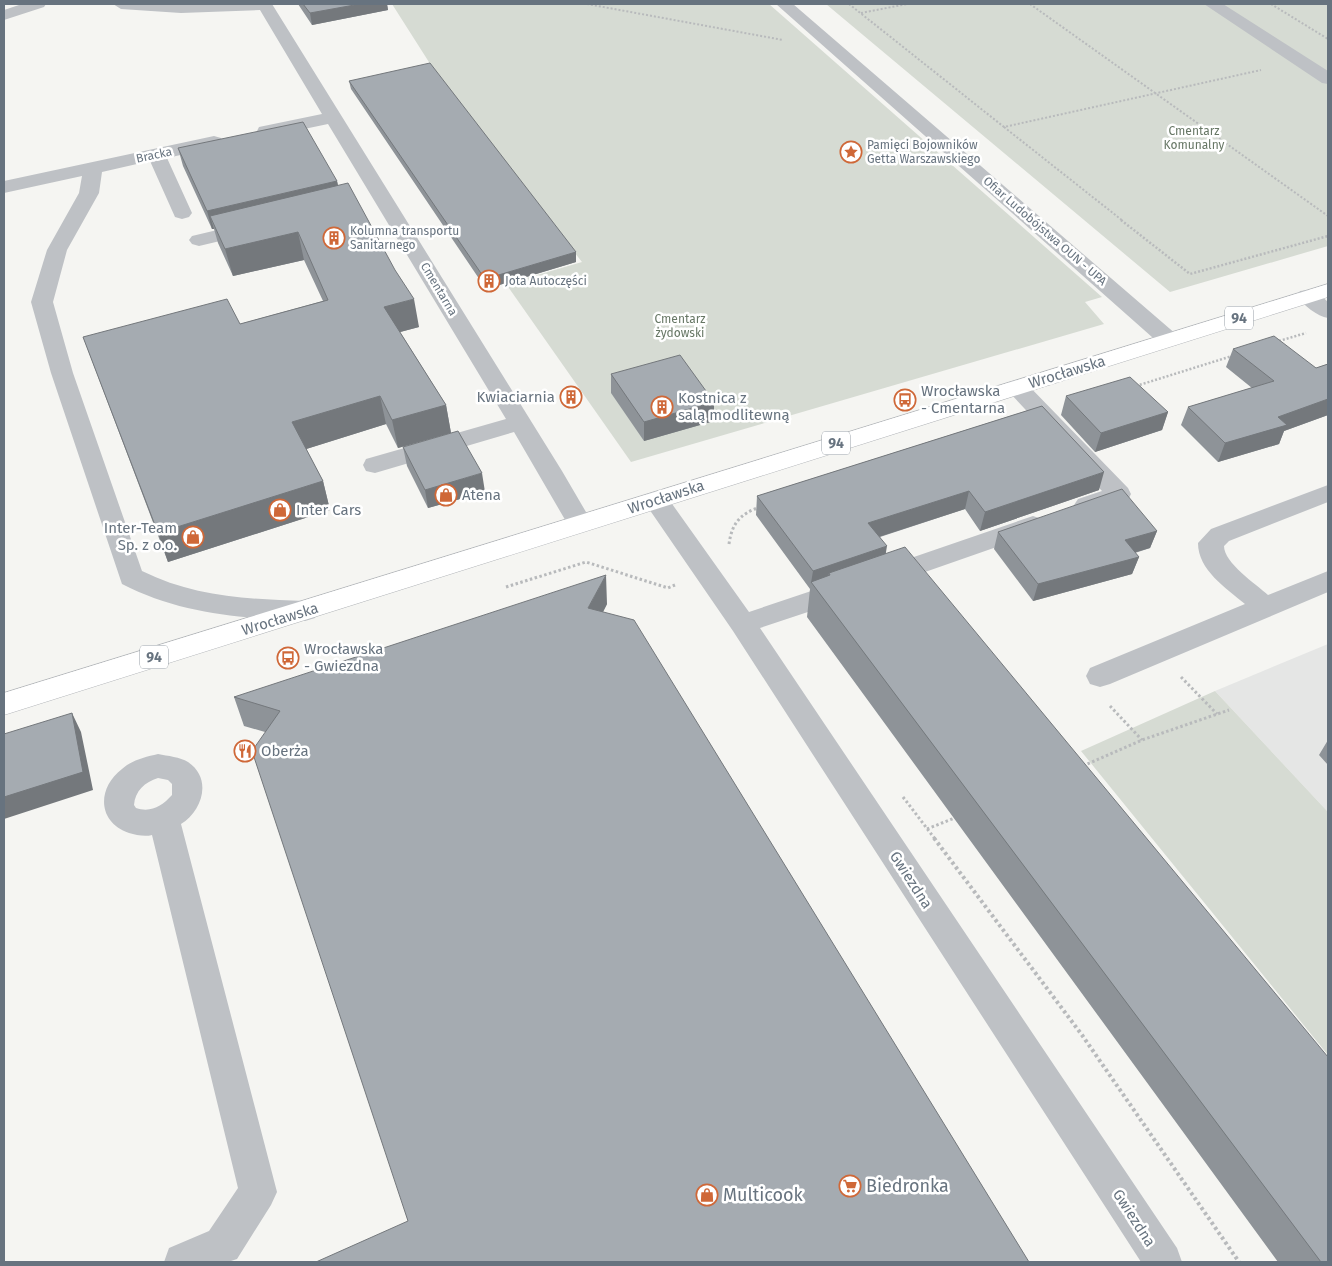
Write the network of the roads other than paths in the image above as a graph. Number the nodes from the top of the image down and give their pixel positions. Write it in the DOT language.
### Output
graph roads {
  1 [pos="38,4"];
  2 [pos="121,4"];
  3 [pos="784,4"];
  4 [pos="1212,4"];
  5 [pos="265,5"];
  6 [pos="4,15"];
  7 [pos="1328,79"];
  8 [pos="333,117"];
  9 [pos="249,135"];
  10 [pos="231,139"];
  11 [pos="156,154"];
  12 [pos="93,168"];
  13 [pos="4,187"];
  14 [pos="182,213"];
  15 [pos="265,225"];
  16 [pos="199,240"];
  17 [pos="1318,293"];
  18 [pos="1328,312"];
  19 [pos="1169,340"];
  20 [pos="1017,387"];
  21 [pos="520,423"];
  22 [pos="375,466"];
  23 [pos="1328,493"];
  24 [pos="656,500"];
  25 [pos="580,524"];
  26 [pos="1328,581"];
  27 [pos="1264,607"];
  28 [pos="305,611"];
  29 [pos="744,624"];
  30 [pos="1100,676"];
  31 [pos="4,704"];
  32 [pos="164,820"];
  33 [pos="183,1262"];
  34 [pos="1163,1262"];
  1 -- 6 [label="street"];
  2 -- 5 [label="street"];
  3 -- 19 [label="street, Ofiar Ludobójstwa OUN - UPA"];
  4 -- 7 [label="street"];
  5 -- 8 [label="street, Cmentarna"];
  8 -- 9 [label="street"];
  8 -- 21 [label="street, Cmentarna"];
  10 -- 11 [label="street, Bracka"];
  11 -- 12 [label="street, Bracka"];
  11 -- 14 [label="street"];
  12 -- 13 [label="street, Bracka"];
  12 -- 28 [label="street"];
  15 -- 16 [label="street"];
  17 -- 18 [label="street"];
  17 -- 19 [label="main road, Wrocławska / 94"];
  19 -- 20 [label="main road, Wrocławska / 94"];
  20 -- 24 [label="main road, Wrocławska / 94"];
  20 -- 29 [label="street"];
  21 -- 22 [label="street"];
  21 -- 25 [label="street, Cmentarna"];
  23 -- 27 [label="street"];
  24 -- 25 [label="main road, Wrocławska / 94"];
  24 -- 29 [label="street, Gwiezdna"];
  25 -- 28 [label="main road, Wrocławska / 94"];
  26 -- 27 [label="street"];
  27 -- 30 [label="street"];
  28 -- 31 [label="main road, Wrocławska / 94"];
  29 -- 34 [label="street, Gwiezdna"];
  32 -- 33 [label="street"];
}
